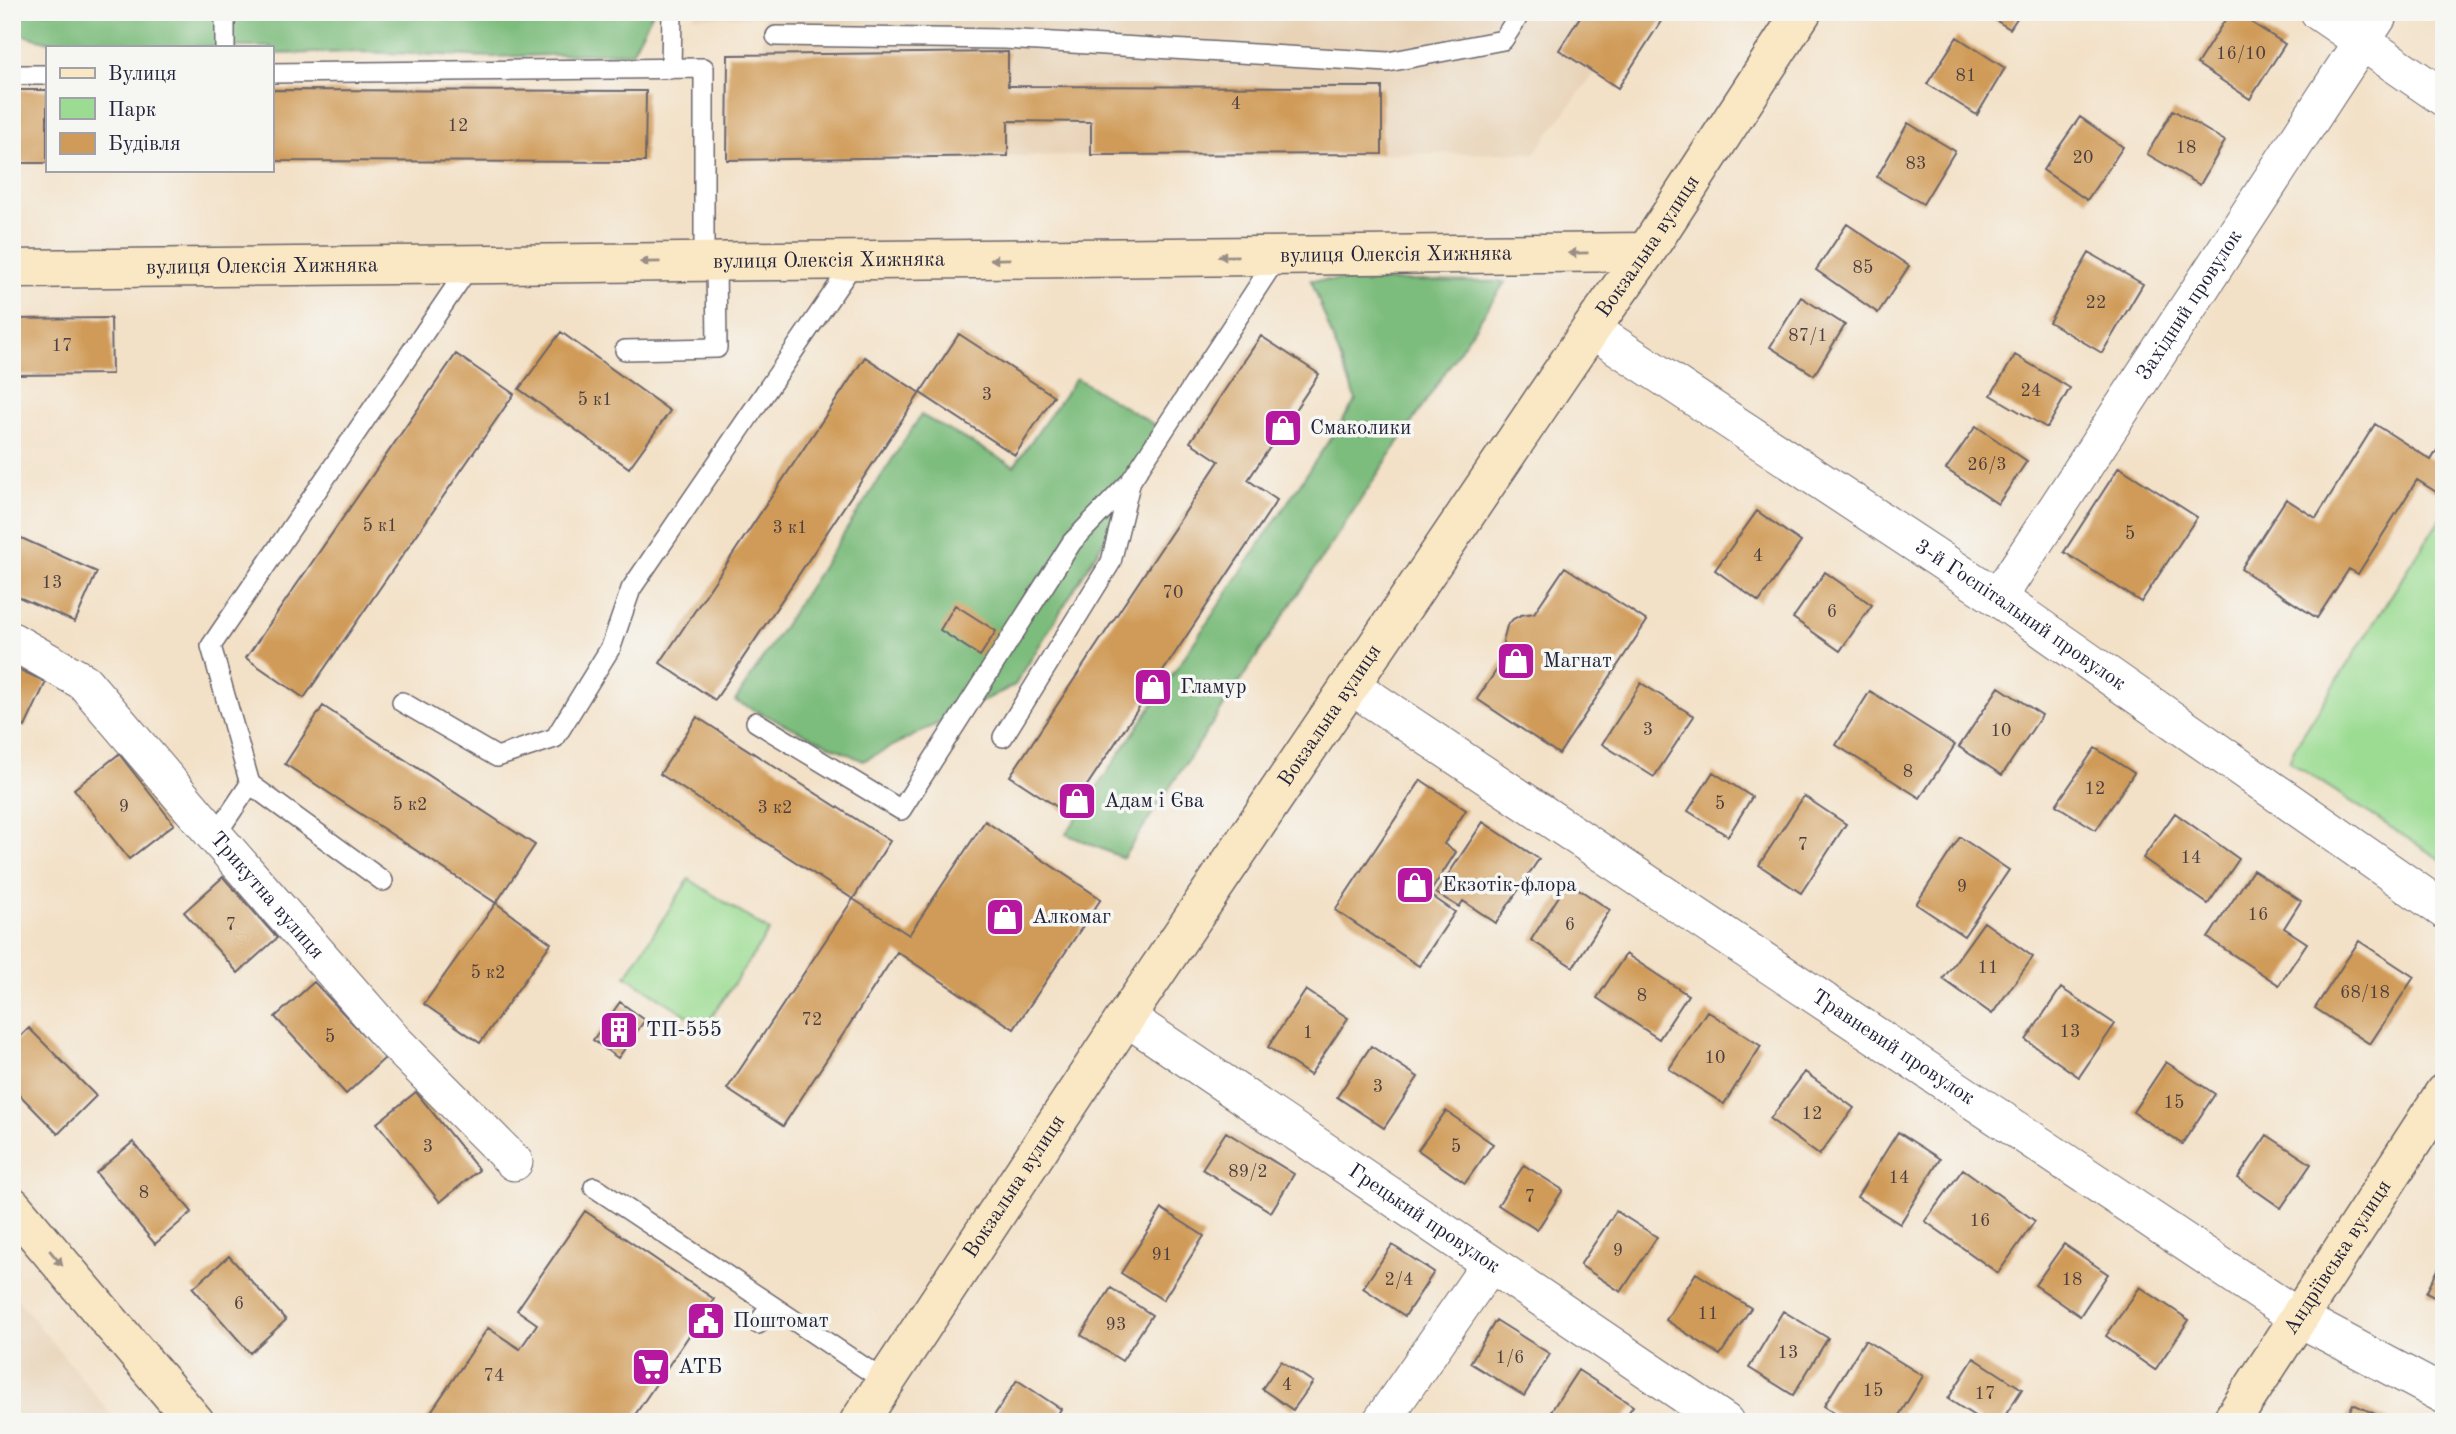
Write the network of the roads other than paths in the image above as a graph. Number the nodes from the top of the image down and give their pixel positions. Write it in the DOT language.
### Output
graph roads {
  1 [pos="225,12"];
  2 [pos="672,12"];
  3 [pos="1521,12"];
  4 [pos="1802,12"];
  5 [pos="2319,12"];
  6 [pos="2371,26"];
  7 [pos="776,36"];
  8 [pos="225,46"];
  9 [pos="671,69"];
  10 [pos="273,73"];
  11 [pos="12,75"];
  12 [pos="46,75"];
  13 [pos="2444,98"];
  14 [pos="1646,252"];
  15 [pos="1278,256"];
  16 [pos="855,261"];
  17 [pos="710,262"];
  18 [pos="471,264"];
  19 [pos="12,269"];
  20 [pos="1591,329"];
  21 [pos="625,350"];
  22 [pos="1130,482"];
  23 [pos="1998,598"];
  24 [pos="12,641"];
  25 [pos="1350,685"];
  26 [pos="402,702"];
  27 [pos="757,722"];
  28 [pos="1003,737"];
  29 [pos="250,784"];
  30 [pos="215,836"];
  31 [pos="383,881"];
  32 [pos="2444,910"];
  33 [pos="1126,1017"];
  34 [pos="2444,1093"];
  35 [pos="514,1162"];
  36 [pos="594,1187"];
  37 [pos="12,1206"];
  38 [pos="1490,1264"];
  39 [pos="771,1305"];
  40 [pos="2299,1318"];
  41 [pos="758,1324"];
  42 [pos="886,1382"];
  43 [pos="2444,1395"];
  44 [pos="195,1422"];
  45 [pos="859,1422"];
  46 [pos="1381,1422"];
  47 [pos="1724,1422"];
  48 [pos="2231,1422"];
  1 -- 8 [label="lane"];
  2 -- 9 [label="lane"];
  3 -- 7 [label="lane"];
  4 -- 14 [label="street, Вокзальна вулиця"];
  5 -- 6 [label="street"];
  6 -- 13 [label="street"];
  6 -- 23 [label="street, Західний провулок"];
  9 -- 10 [label="lane"];
  9 -- 17 [label="lane"];
  11 -- 12 [label="lane"];
  14 -- 15 [label="street, вулиця Олексія Хижняка, one-way"];
  14 -- 20 [label="street, Вокзальна вулиця"];
  15 -- 16 [label="street, вулиця Олексія Хижняка, one-way"];
  15 -- 22 [label="lane"];
  16 -- 17 [label="street, вулиця Олексія Хижняка"];
  16 -- 26 [label="lane"];
  17 -- 18 [label="street, вулиця Олексія Хижняка, one-way"];
  17 -- 21 [label="lane"];
  18 -- 19 [label="street, вулиця Олексія Хижняка"];
  18 -- 29 [label="lane"];
  20 -- 23 [label="street, 3-й Госпітальний провулок"];
  20 -- 25 [label="street, Вокзальна вулиця"];
  22 -- 27 [label="lane"];
  22 -- 28 [label="lane"];
  23 -- 32 [label="street, 3-й Госпітальний провулок"];
  24 -- 30 [label="street, Трикутна вулиця"];
  25 -- 33 [label="street, Вокзальна вулиця"];
  25 -- 40 [label="street, Травневий провулок"];
  29 -- 30 [label="lane"];
  29 -- 31 [label="lane"];
  30 -- 35 [label="street, Трикутна вулиця"];
  33 -- 38 [label="street, Грецький провулок"];
  33 -- 42 [label="street, Вокзальна вулиця"];
  34 -- 40 [label="street, Андріївська вулиця"];
  36 -- 39 [label="lane"];
  37 -- 44 [label="street, one-way"];
  38 -- 46 [label="street"];
  38 -- 47 [label="street, Грецький провулок"];
  39 -- 41 [label="lane"];
  39 -- 42 [label="lane"];
  40 -- 43 [label="street, Травневий провулок"];
  40 -- 48 [label="street, Андріївська вулиця"];
  42 -- 45 [label="street, Вокзальна вулиця"];
}
